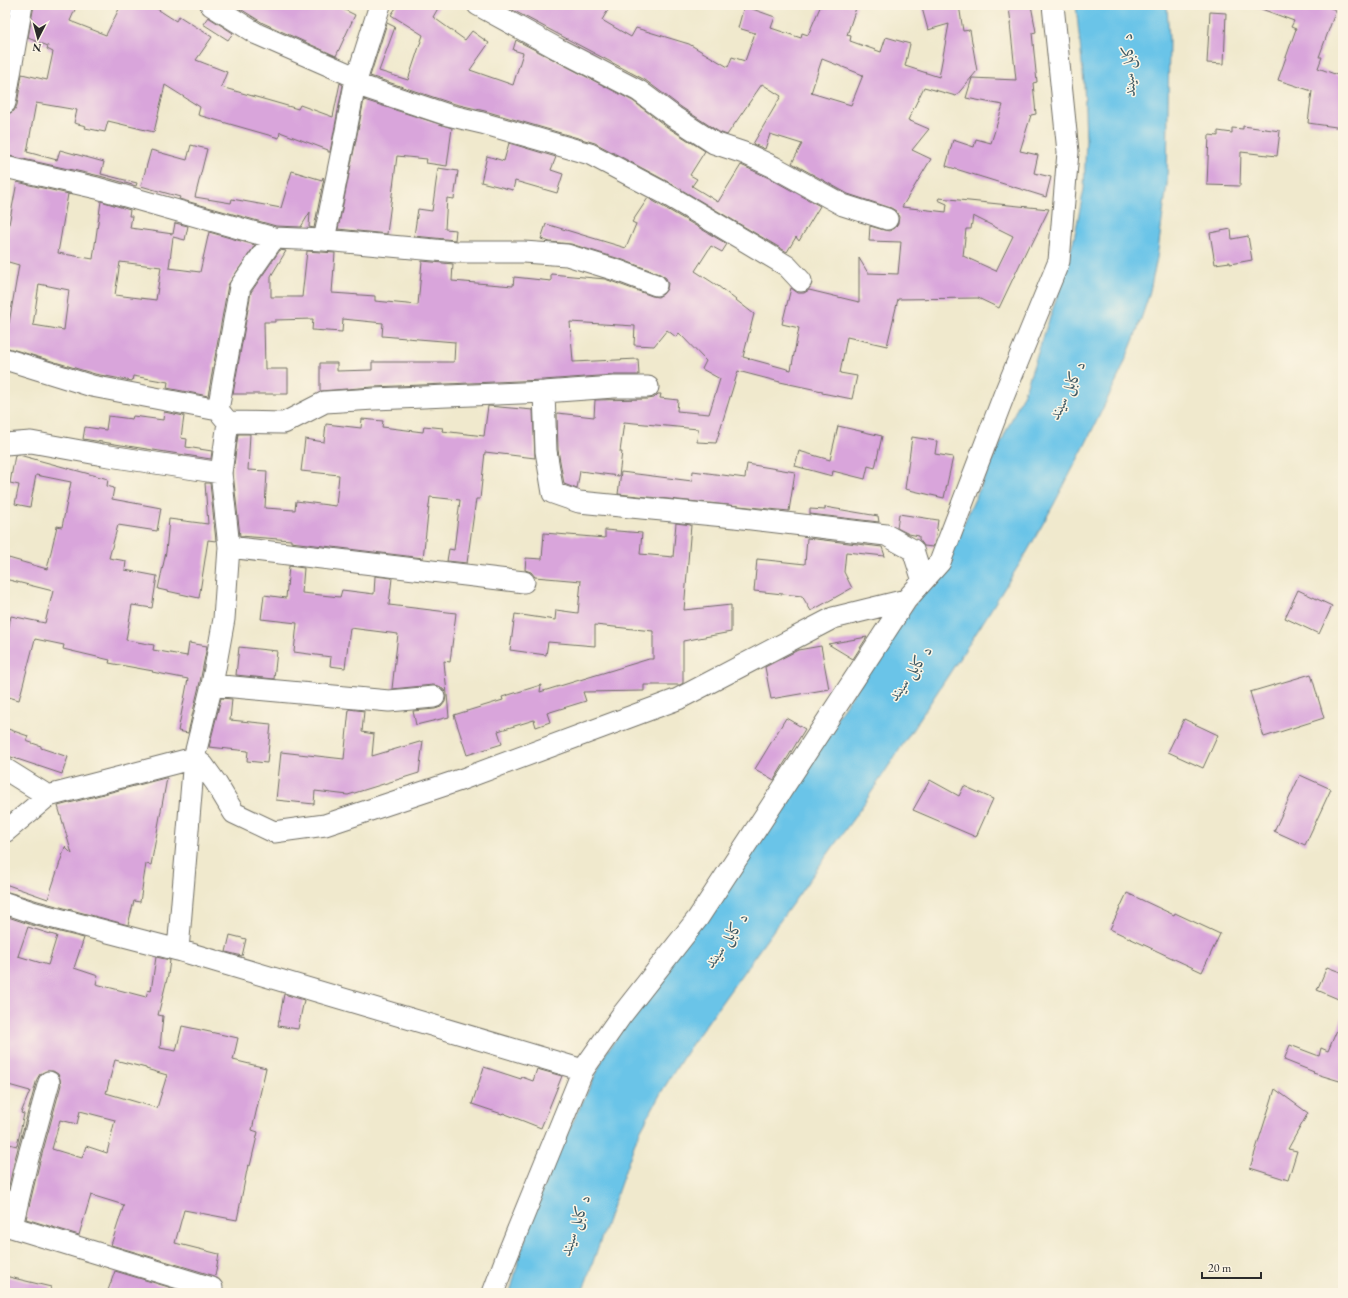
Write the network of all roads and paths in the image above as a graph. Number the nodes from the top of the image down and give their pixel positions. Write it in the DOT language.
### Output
graph roads {
  1 [pos="22,5"];
  2 [pos="211,5"];
  3 [pos="380,5"];
  4 [pos="478,5"];
  5 [pos="1053,5"];
  6 [pos="355,84"];
  7 [pos="5,103"];
  8 [pos="5,167"];
  9 [pos="887,219"];
  10 [pos="274,238"];
  11 [pos="324,240"];
  12 [pos="801,282"];
  13 [pos="656,285"];
  14 [pos="5,360"];
  15 [pos="648,387"];
  16 [pos="544,392"];
  17 [pos="223,416"];
  18 [pos="5,444"];
  19 [pos="221,473"];
  20 [pos="229,548"];
  21 [pos="923,581"];
  22 [pos="524,582"];
  23 [pos="906,600"];
  24 [pos="212,685"];
  25 [pos="434,697"];
  26 [pos="194,758"];
  27 [pos="5,769"];
  28 [pos="48,796"];
  29 [pos="5,832"];
  30 [pos="5,903"];
  31 [pos="178,950"];
  32 [pos="583,1070"];
  33 [pos="50,1082"];
  34 [pos="8,1225"];
  35 [pos="212,1288"];
  36 [pos="493,1293"];
  1 -- 7 [label="street"];
  2 -- 6 [label="street"];
  3 -- 6 [label="street"];
  4 -- 9 [label="street"];
  5 -- 21 [label="street"];
  6 -- 11 [label="street"];
  6 -- 12 [label="street"];
  8 -- 10 [label="street"];
  10 -- 11 [label="street"];
  10 -- 17 [label="street"];
  11 -- 13 [label="street"];
  14 -- 17 [label="street"];
  15 -- 16 [label="street"];
  16 -- 17 [label="street"];
  16 -- 21 [label="street"];
  17 -- 19 [label="street"];
  18 -- 19 [label="street"];
  19 -- 20 [label="street"];
  20 -- 22 [label="street"];
  20 -- 24 [label="street"];
  21 -- 23 [label="street"];
  23 -- 26 [label="street"];
  23 -- 32 [label="street"];
  24 -- 25 [label="street"];
  24 -- 26 [label="street"];
  26 -- 28 [label="street"];
  26 -- 31 [label="street"];
  27 -- 28 [label="street"];
  28 -- 29 [label="street"];
  30 -- 31 [label="street"];
  31 -- 32 [label="street"];
  32 -- 36 [label="street"];
  33 -- 34 [label="street"];
  34 -- 35 [label="street"];
}
